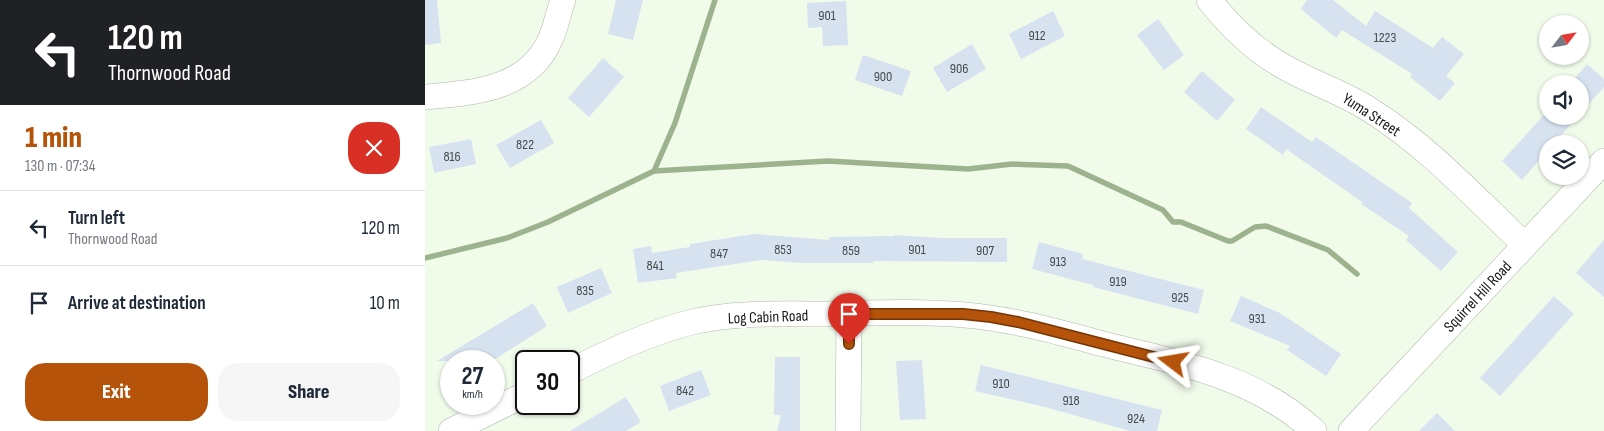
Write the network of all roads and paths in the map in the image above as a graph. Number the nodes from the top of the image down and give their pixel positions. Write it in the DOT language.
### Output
graph roads {
  1 [pos="563,0"];
  2 [pos="1209,0"];
  3 [pos="425,97"];
  4 [pos="1604,161"];
  5 [pos="1525,245"];
  6 [pos="849,314"];
  7 [pos="580,367"];
  8 [pos="515,399"];
  9 [pos="451,431"];
  10 [pos="848,431"];
  11 [pos="1314,431"];
  12 [pos="1351,431"];
  1 -- 3 [label="street"];
  2 -- 5 [label="street, Yuma Street"];
  4 -- 5 [label="street, Squirrel Hill Road"];
  5 -- 12 [label="street, Squirrel Hill Road"];
  6 -- 7 [label="street, Log Cabin Road"];
  6 -- 10 [label="street"];
  6 -- 11 [label="street, Log Cabin Road"];
  8 -- 9 [label="street"];
}
